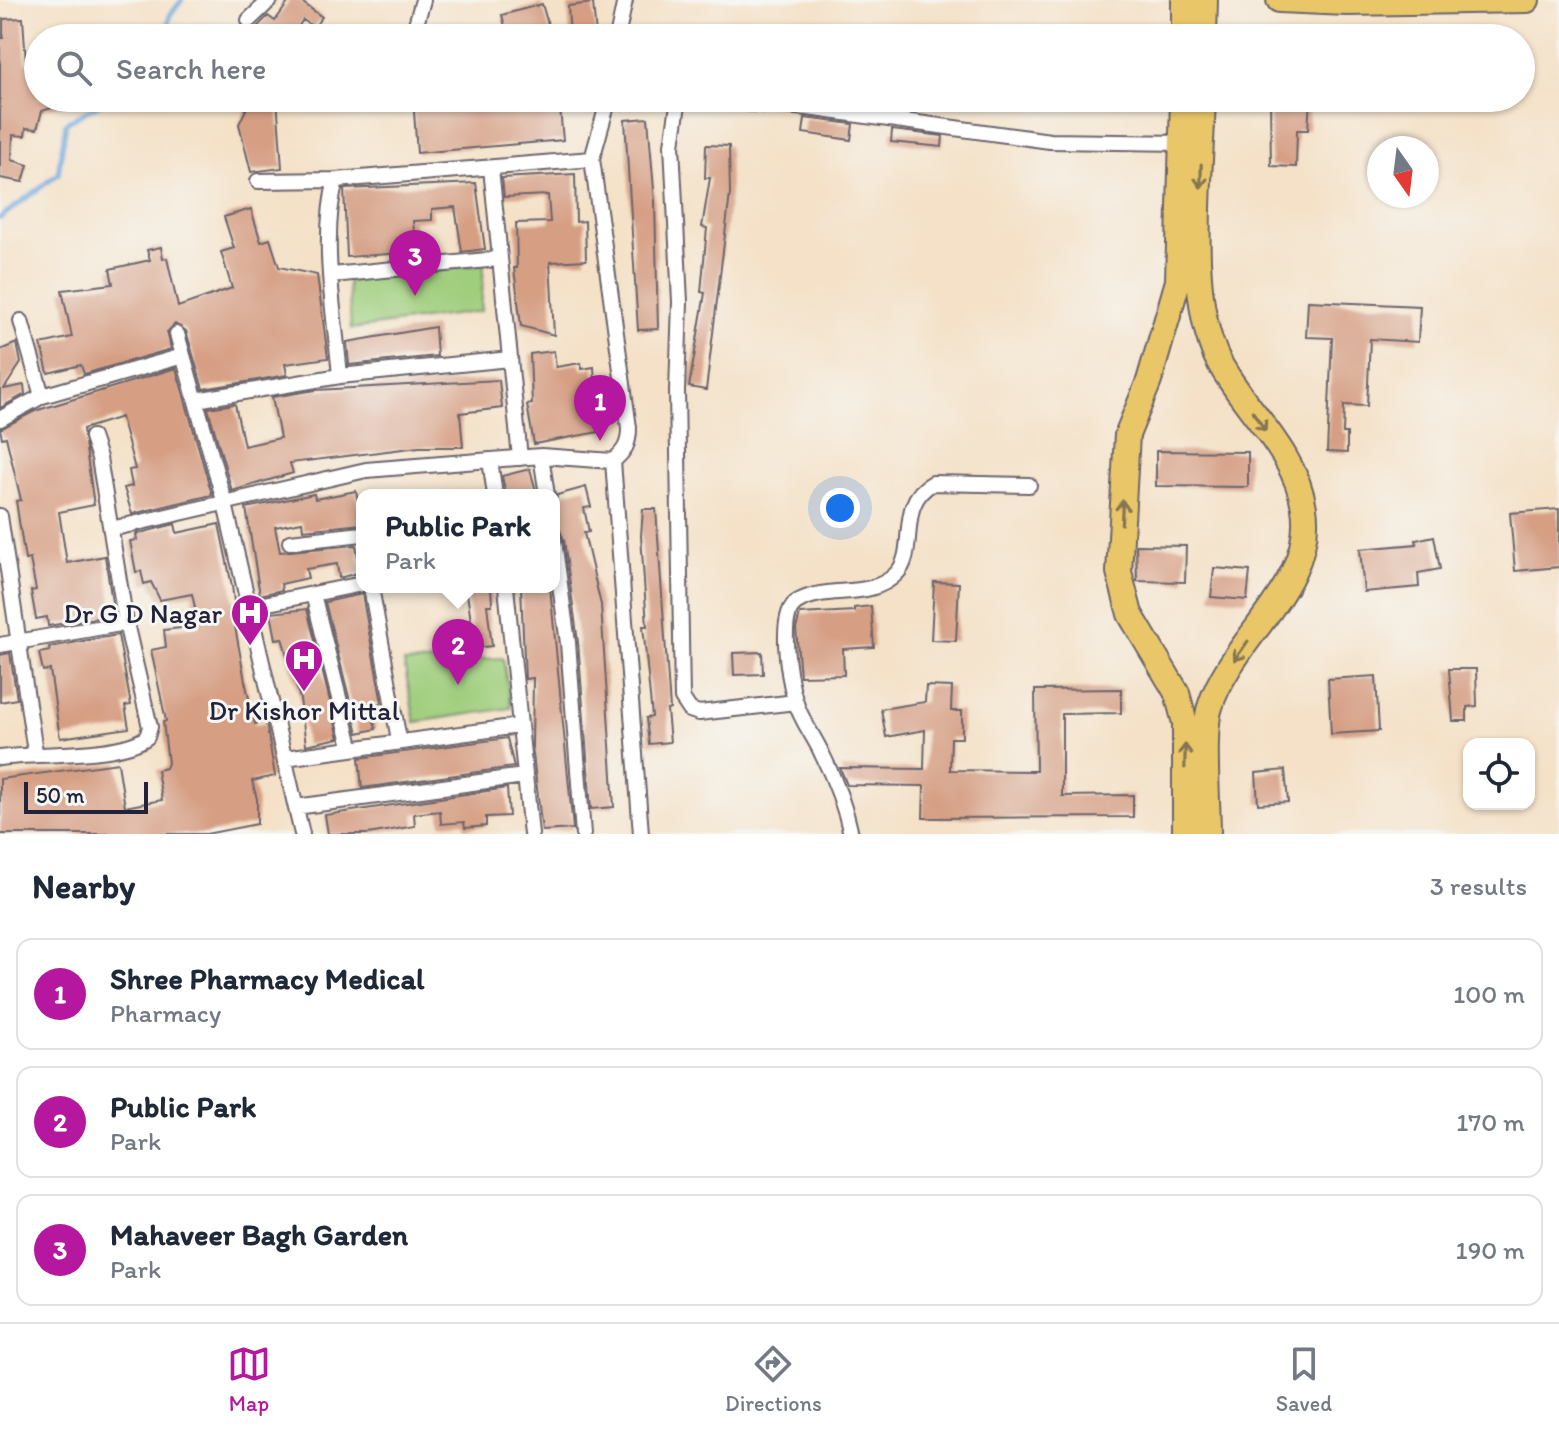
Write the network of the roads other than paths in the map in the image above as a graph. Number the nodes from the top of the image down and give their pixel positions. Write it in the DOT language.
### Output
graph roads {
  1 [pos="270,0"];
  2 [pos="423,0"];
  3 [pos="625,0"];
  4 [pos="1184,0"];
  5 [pos="1205,0"];
  6 [pos="1279,0"];
  7 [pos="1527,0"];
  8 [pos="1348,1"];
  9 [pos="249,20"];
  10 [pos="416,24"];
  11 [pos="620,24"];
  12 [pos="1184,24"];
  13 [pos="1204,24"];
  14 [pos="605,112"];
  15 [pos="677,112"];
  16 [pos="837,112"];
  17 [pos="1183,112"];
  18 [pos="1203,112"];
  19 [pos="1182,143"];
  20 [pos="592,159"];
  21 [pos="491,168"];
  22 [pos="336,180"];
  23 [pos="258,181"];
  24 [pos="498,259"];
  25 [pos="332,275"];
  26 [pos="21,321"];
  27 [pos="177,334"];
  28 [pos="183,356"];
  29 [pos="510,359"];
  30 [pos="340,376"];
  31 [pos="42,396"];
  32 [pos="196,400"];
  33 [pos="0,419"];
  34 [pos="92,437"];
  35 [pos="541,456"];
  36 [pos="520,458"];
  37 [pos="490,460"];
  38 [pos="613,461"];
  39 [pos="1029,485"];
  40 [pos="494,489"];
  41 [pos="546,489"];
  42 [pos="225,504"];
  43 [pos="0,516"];
  44 [pos="111,529"];
  45 [pos="356,535"];
  46 [pos="290,542"];
  47 [pos="356,585"];
  48 [pos="560,585"];
  49 [pos="372,593"];
  50 [pos="507,593"];
  51 [pos="313,594"];
  52 [pos="249,607"];
  53 [pos="126,623"];
  54 [pos="19,643"];
  55 [pos="0,645"];
  56 [pos="796,702"];
  57 [pos="519,726"];
  58 [pos="399,740"];
  59 [pos="351,746"];
  60 [pos="35,752"];
  61 [pos="0,758"];
  62 [pos="285,758"];
  63 [pos="524,776"];
  64 [pos="296,807"];
  65 [pos="297,833"];
  66 [pos="529,834"];
  67 [pos="583,834"];
  68 [pos="641,834"];
  69 [pos="851,834"];
  70 [pos="1185,834"];
  71 [pos="1208,834"];
  1 -- 9 [label="street"];
  2 -- 10 [label="street"];
  3 -- 11 [label="street"];
  4 -- 12 [label="main road"];
  5 -- 13 [label="main road"];
  6 -- 8 [label="main road"];
  7 -- 8 [label="main road"];
  14 -- 20 [label="street"];
  15 -- 56 [label="street"];
  16 -- 19 [label="street"];
  17 -- 19 [label="main road"];
  18 -- 71 [label="main road, one-way"];
  70 -- 19 [label="main road, one-way"];
  20 -- 21 [label="street"];
  20 -- 38 [label="street"];
  21 -- 22 [label="street"];
  21 -- 24 [label="street"];
  22 -- 23 [label="street"];
  22 -- 25 [label="street"];
  24 -- 25 [label="street"];
  24 -- 29 [label="street"];
  25 -- 30 [label="street"];
  26 -- 31 [label="street"];
  27 -- 28 [label="street"];
  28 -- 31 [label="street"];
  28 -- 32 [label="street"];
  29 -- 30 [label="street"];
  29 -- 36 [label="street"];
  30 -- 32 [label="street"];
  31 -- 33 [label="street"];
  32 -- 42 [label="street"];
  34 -- 44 [label="street"];
  35 -- 36 [label="street"];
  35 -- 38 [label="street"];
  35 -- 41 [label="street"];
  36 -- 37 [label="street"];
  37 -- 40 [label="street"];
  37 -- 42 [label="street"];
  38 -- 68 [label="street"];
  39 -- 56 [label="street"];
  42 -- 44 [label="street"];
  42 -- 52 [label="street"];
  43 -- 54 [label="street"];
  44 -- 53 [label="street"];
  45 -- 46 [label="street"];
  47 -- 51 [label="street"];
  48 -- 67 [label="street"];
  49 -- 58 [label="street"];
  50 -- 57 [label="street"];
  51 -- 52 [label="street"];
  51 -- 59 [label="street"];
  52 -- 62 [label="street"];
  53 -- 54 [label="street"];
  53 -- 60 [label="street"];
  54 -- 55 [label="street"];
  54 -- 60 [label="street"];
  56 -- 69 [label="street"];
  57 -- 58 [label="street"];
  57 -- 63 [label="street"];
  58 -- 59 [label="street"];
  59 -- 62 [label="street"];
  60 -- 61 [label="street"];
  62 -- 64 [label="street"];
  63 -- 64 [label="street"];
  63 -- 66 [label="street"];
  64 -- 65 [label="street"];
}
